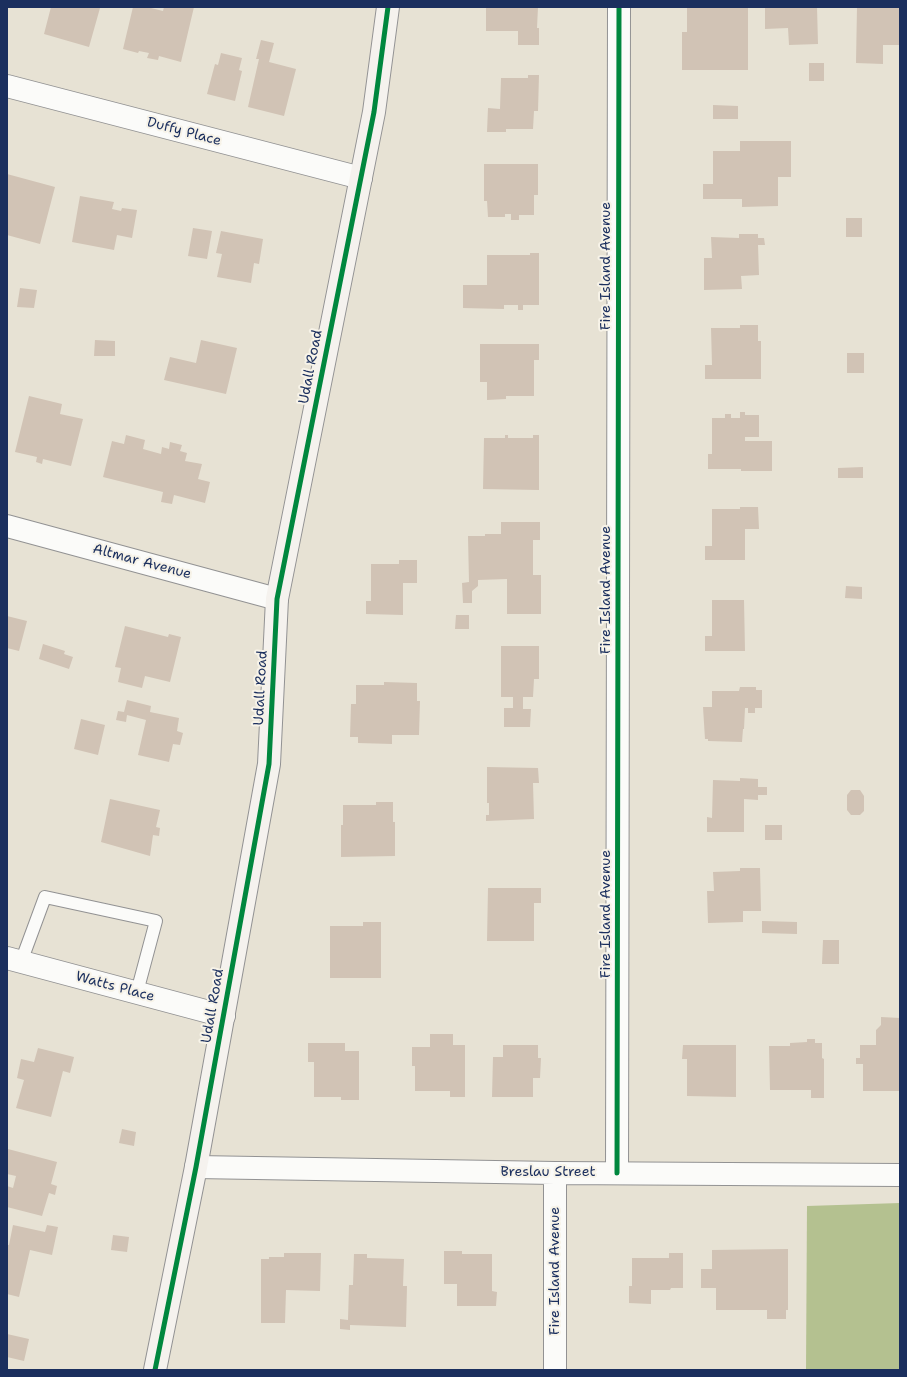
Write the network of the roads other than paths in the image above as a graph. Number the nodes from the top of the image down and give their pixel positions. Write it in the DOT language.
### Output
graph roads {
  1 [pos="388,7"];
  2 [pos="619,7"];
  3 [pos="7,86"];
  4 [pos="361,178"];
  5 [pos="7,526"];
  6 [pos="278,599"];
  7 [pos="14,960"];
  8 [pos="137,992"];
  9 [pos="224,1016"];
  10 [pos="196,1168"];
  11 [pos="555,1173"];
  12 [pos="617,1173"];
  13 [pos="900,1175"];
  14 [pos="155,1370"];
  15 [pos="555,1370"];
  1 -- 4 [label="street, Udall Road"];
  2 -- 12 [label="street, Fire Island Avenue"];
  3 -- 4 [label="street, Duffy Place"];
  4 -- 6 [label="street, Udall Road"];
  5 -- 6 [label="street, Altmar Avenue"];
  6 -- 9 [label="street, Udall Road"];
  7 -- 8 [label="street, Watts Place"];
  7 -- 8 [label="lane"];
  8 -- 9 [label="street, Watts Place"];
  9 -- 10 [label="street, Udall Road"];
  10 -- 11 [label="street, Breslau Street"];
  10 -- 14 [label="street, Udall Road"];
  11 -- 12 [label="street, Breslau Street"];
  11 -- 15 [label="street, Fire Island Avenue"];
  12 -- 13 [label="street, Breslau Street"];
}
